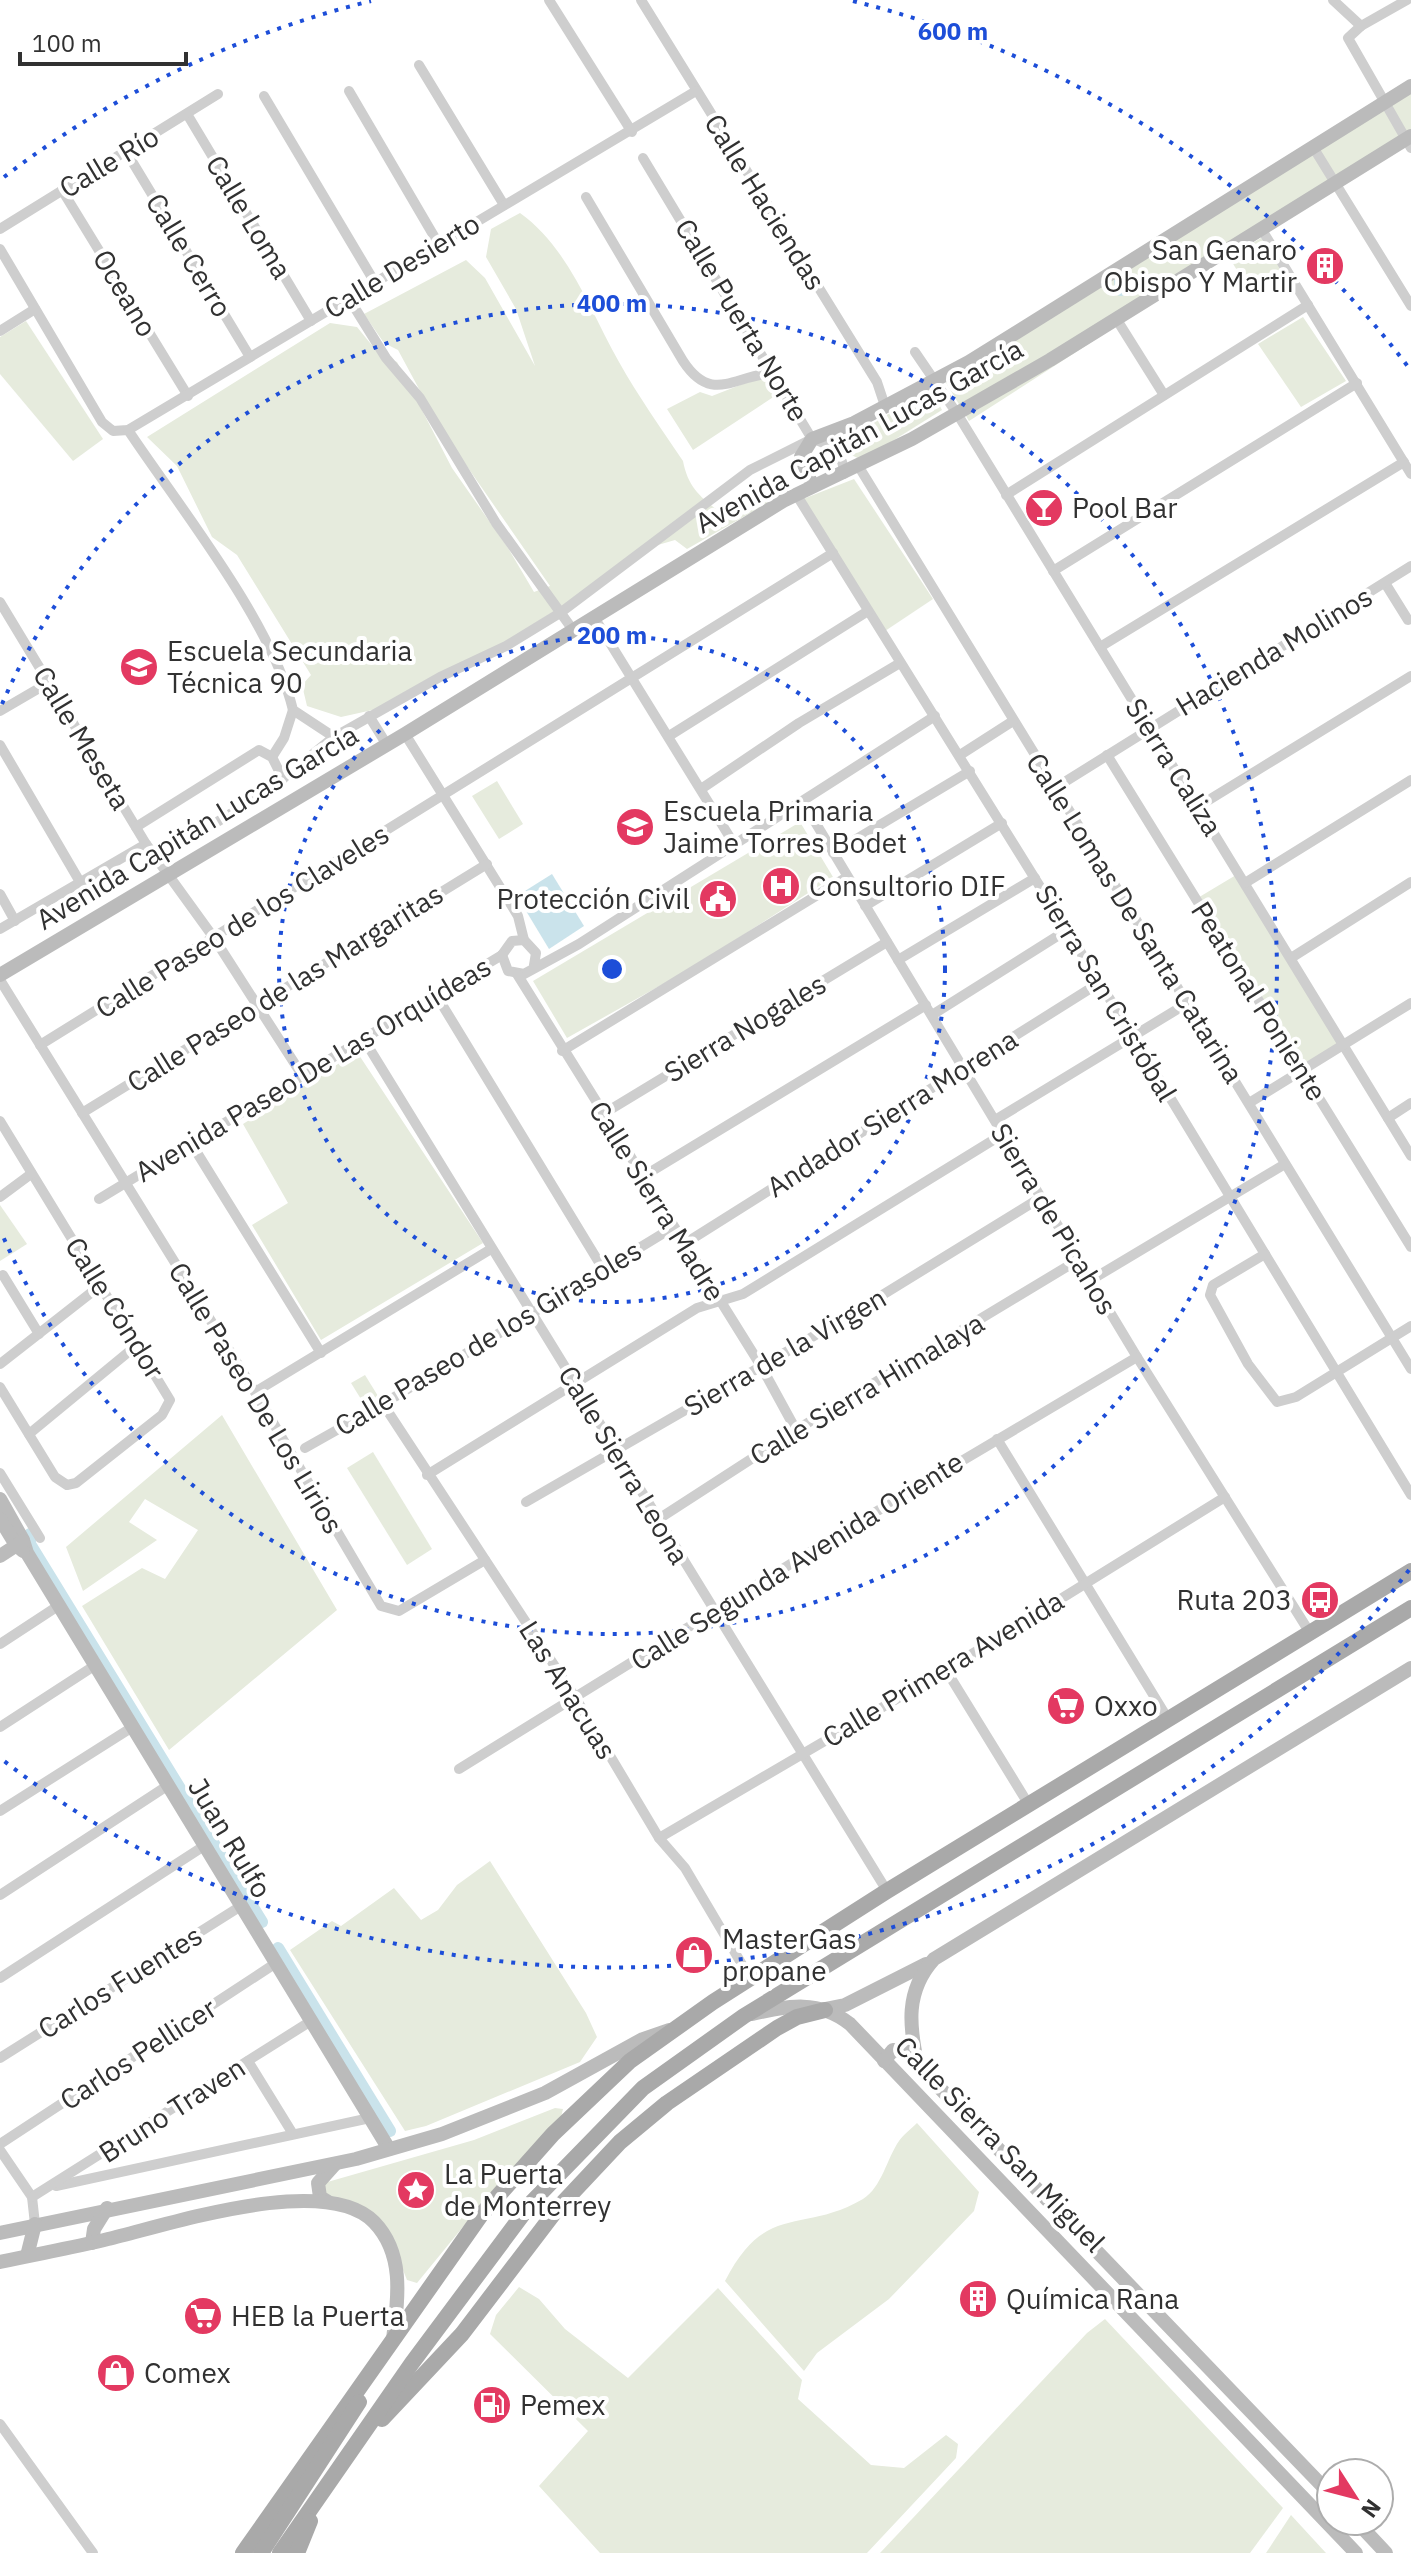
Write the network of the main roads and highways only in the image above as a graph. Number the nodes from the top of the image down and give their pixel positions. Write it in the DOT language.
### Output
graph roads {
  1 [pos="1411,1571"];
  2 [pos="1411,1608"];
  3 [pos="825,2010"];
  4 [pos="643,2088"];
  5 [pos="558,2208"];
  6 [pos="380,2357"];
  7 [pos="353,2448"];
  8 [pos="318,2498"];
  9 [pos="243,2553"];
  10 [pos="261,2553"];
  11 [pos="280,2553"];
  12 [pos="297,2553"];
  1 -- 6 [label="main road"];
  2 -- 4 [label="main road"];
  3 -- 5 [label="main road"];
  4 -- 5 [label="main road"];
  4 -- 7 [label="main road"];
  5 -- 7 [label="main road"];
  6 -- 9 [label="main road"];
  6 -- 10 [label="main road"];
  7 -- 8 [label="main road"];
  8 -- 11 [label="main road"];
  8 -- 12 [label="main road"];
}
